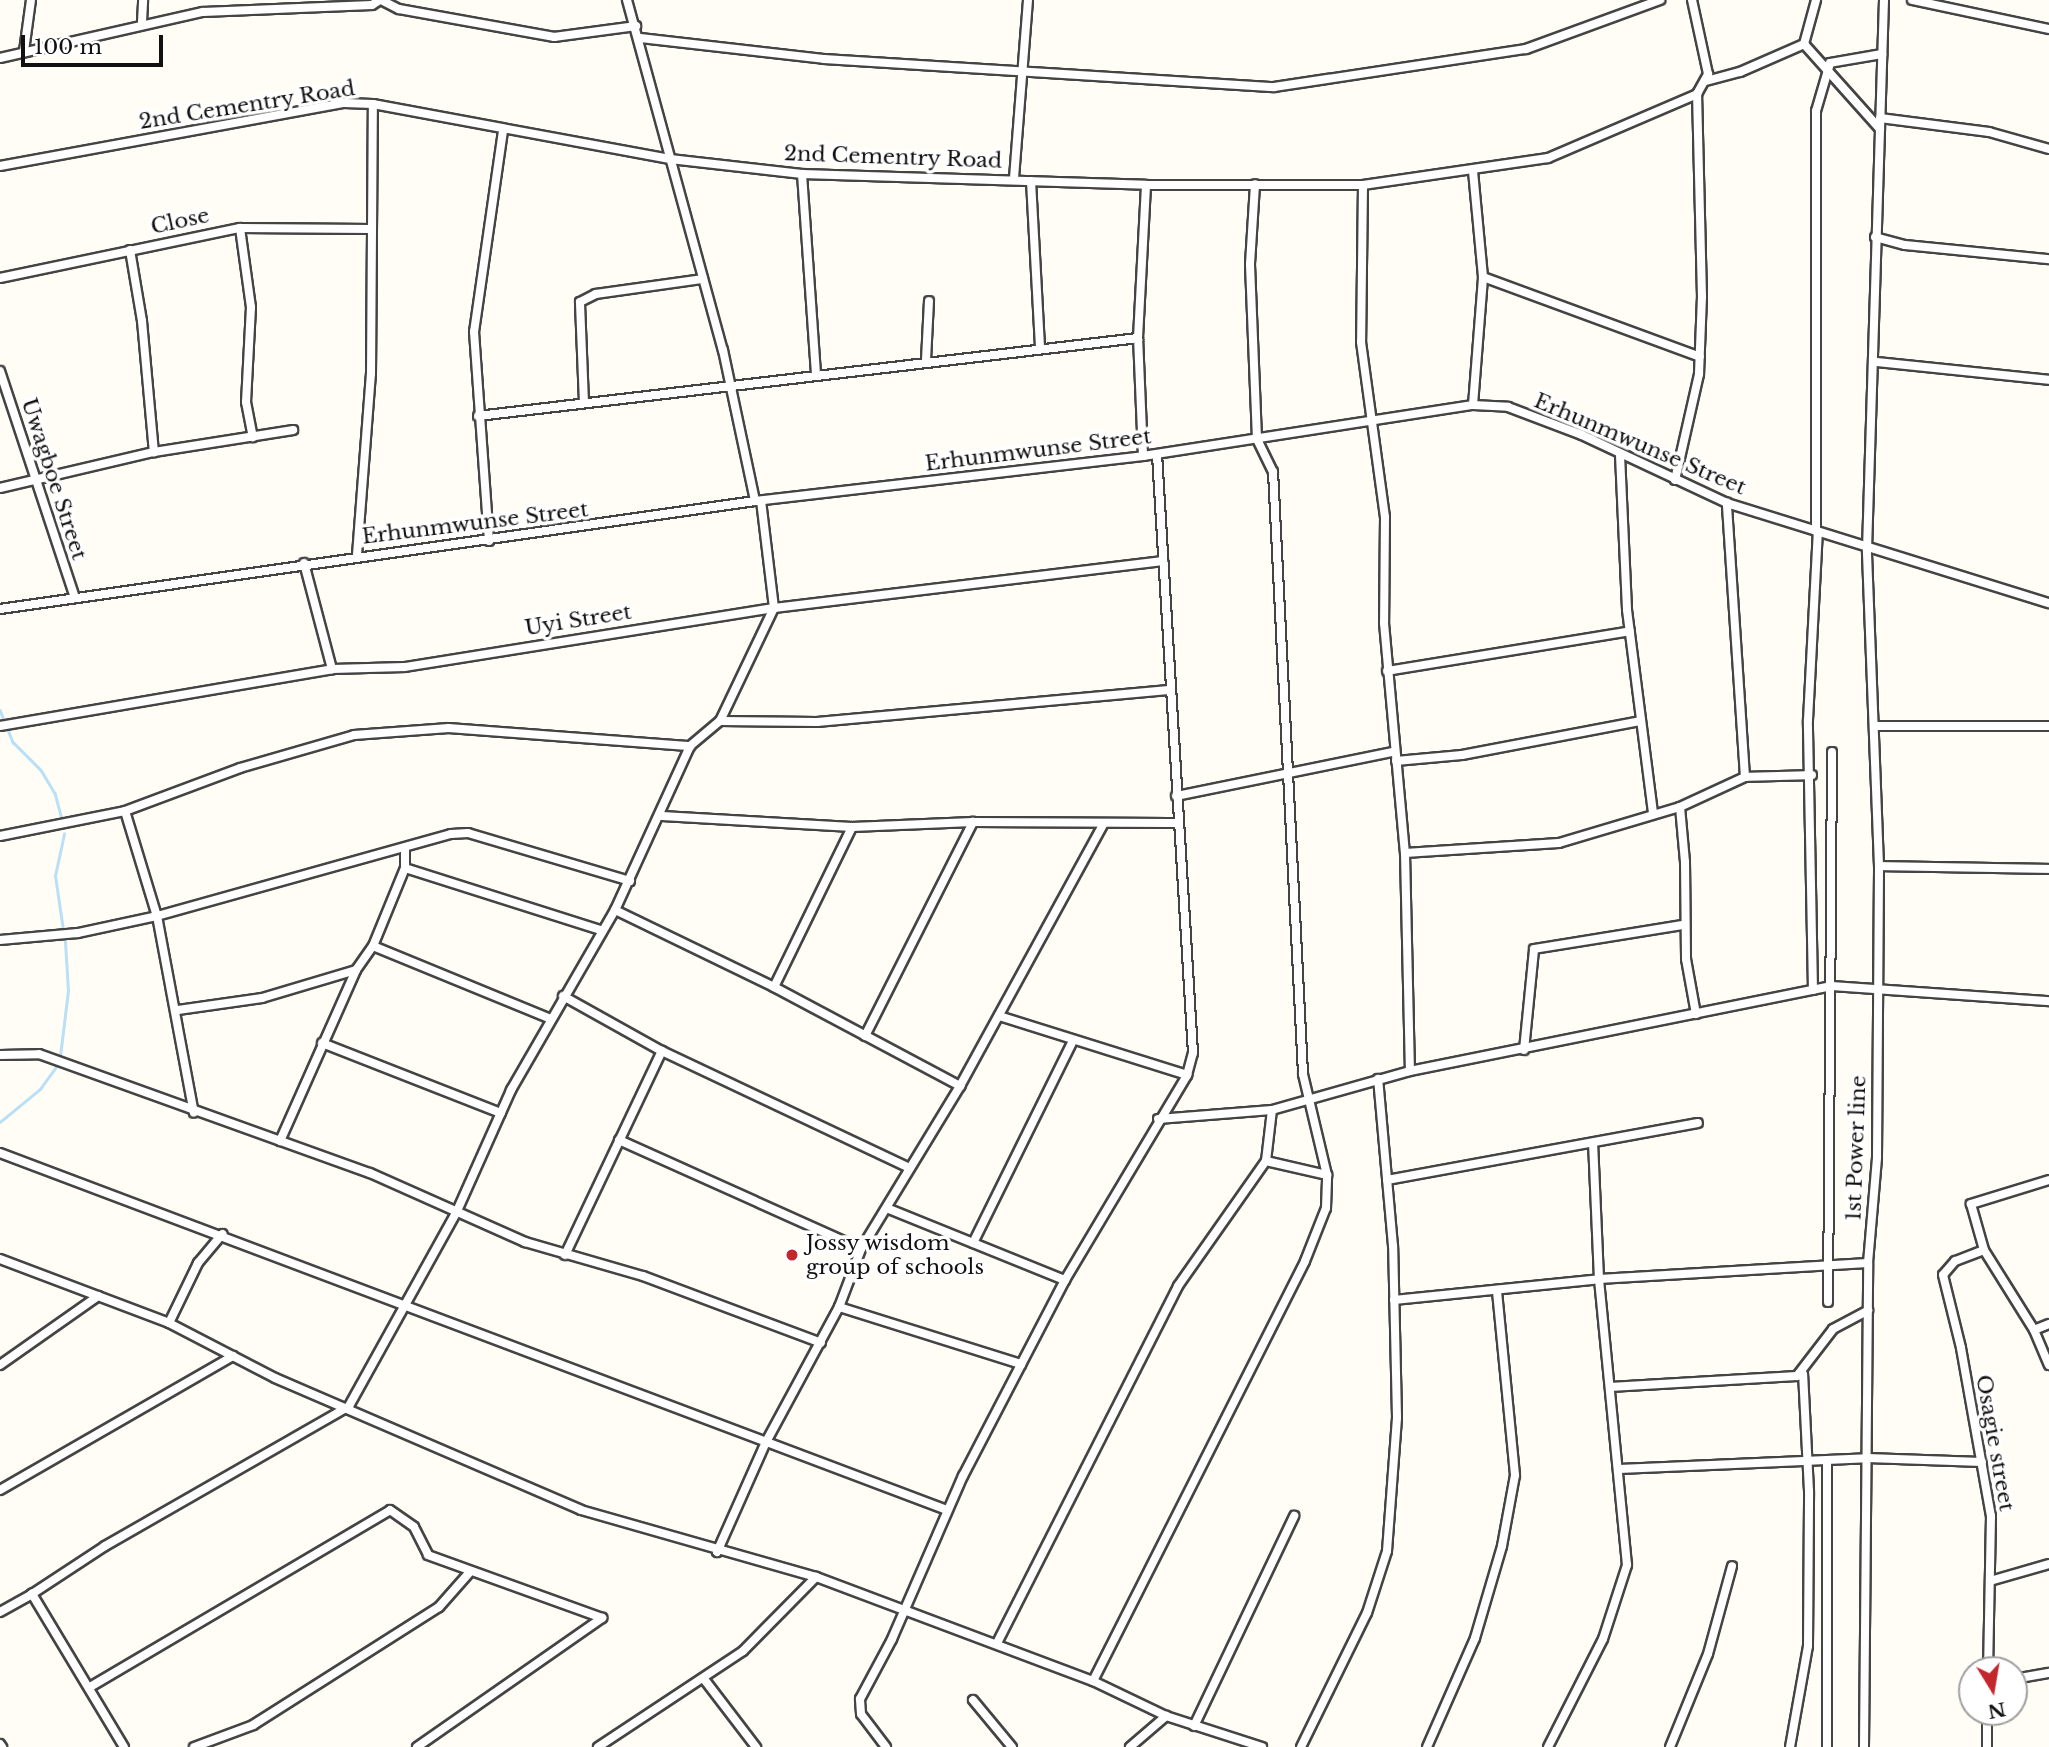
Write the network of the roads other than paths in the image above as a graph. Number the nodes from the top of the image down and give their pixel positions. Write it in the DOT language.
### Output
graph roads {
  1 [pos="31,0"];
  2 [pos="143,0"];
  3 [pos="271,0"];
  4 [pos="381,0"];
  5 [pos="627,0"];
  6 [pos="1028,0"];
  7 [pos="1660,0"];
  8 [pos="1692,0"];
  9 [pos="1816,0"];
  10 [pos="1884,0"];
  11 [pos="1912,0"];
  12 [pos="271,10"];
  13 [pos="142,22"];
  14 [pos="636,26"];
  15 [pos="2049,29"];
  16 [pos="640,38"];
  17 [pos="1804,44"];
  18 [pos="23,51"];
  19 [pos="1881,54"];
  20 [pos="0,58"];
  21 [pos="1828,67"];
  22 [pos="1025,72"];
  23 [pos="1706,81"];
  24 [pos="1697,94"];
  25 [pos="373,104"];
  26 [pos="1880,118"];
  27 [pos="1880,129"];
  28 [pos="503,131"];
  29 [pos="2049,149"];
  30 [pos="670,159"];
  31 [pos="0,166"];
  32 [pos="1474,172"];
  33 [pos="802,174"];
  34 [pos="1014,178"];
  35 [pos="1031,181"];
  36 [pos="1255,184"];
  37 [pos="1146,185"];
  38 [pos="1363,185"];
  39 [pos="240,228"];
  40 [pos="371,229"];
  41 [pos="1875,237"];
  42 [pos="130,250"];
  43 [pos="2049,259"];
  44 [pos="1483,277"];
  45 [pos="0,278"];
  46 [pos="704,279"];
  47 [pos="929,301"];
  48 [pos="1138,338"];
  49 [pos="1040,348"];
  50 [pos="1700,357"];
  51 [pos="926,360"];
  52 [pos="1876,362"];
  53 [pos="816,373"];
  54 [pos="1,375"];
  55 [pos="2049,380"];
  56 [pos="730,384"];
  57 [pos="583,403"];
  58 [pos="1473,405"];
  59 [pos="478,416"];
  60 [pos="1371,419"];
  61 [pos="293,430"];
  62 [pos="253,437"];
  63 [pos="1257,439"];
  64 [pos="154,452"];
  65 [pos="1157,454"];
  66 [pos="1620,455"];
  67 [pos="1143,456"];
  68 [pos="1675,480"];
  69 [pos="37,481"];
  70 [pos="0,488"];
  71 [pos="758,501"];
  72 [pos="1727,503"];
  73 [pos="1817,532"];
  74 [pos="489,541"];
  75 [pos="1867,550"];
  76 [pos="357,555"];
  77 [pos="1163,561"];
  78 [pos="304,563"];
  79 [pos="75,598"];
  80 [pos="2049,603"];
  81 [pos="774,608"];
  82 [pos="0,609"];
  83 [pos="1630,631"];
  84 [pos="332,669"];
  85 [pos="1387,671"];
  86 [pos="1169,690"];
  87 [pos="720,721"];
  88 [pos="1640,721"];
  89 [pos="0,726"];
  90 [pos="1874,726"];
  91 [pos="2049,726"];
  92 [pos="690,746"];
  93 [pos="1393,752"];
  94 [pos="1832,752"];
  95 [pos="1396,761"];
  96 [pos="1287,775"];
  97 [pos="1812,775"];
  98 [pos="1745,777"];
  99 [pos="1176,796"];
  100 [pos="1680,807"];
  101 [pos="125,811"];
  102 [pos="1653,814"];
  103 [pos="662,816"];
  104 [pos="973,822"];
  105 [pos="1179,823"];
  106 [pos="1102,825"];
  107 [pos="852,827"];
  108 [pos="0,836"];
  109 [pos="405,848"];
  110 [pos="1405,853"];
  111 [pos="1879,866"];
  112 [pos="405,868"];
  113 [pos="2049,869"];
  114 [pos="630,881"];
  115 [pos="615,909"];
  116 [pos="157,916"];
  117 [pos="1683,925"];
  118 [pos="600,930"];
  119 [pos="0,940"];
  120 [pos="373,946"];
  121 [pos="356,970"];
  122 [pos="1832,986"];
  123 [pos="774,987"];
  124 [pos="1875,988"];
  125 [pos="1813,990"];
  126 [pos="563,996"];
  127 [pos="2049,1002"];
  128 [pos="177,1010"];
  129 [pos="1696,1014"];
  130 [pos="999,1016"];
  131 [pos="551,1019"];
  132 [pos="865,1036"];
  133 [pos="1073,1041"];
  134 [pos="322,1043"];
  135 [pos="1524,1050"];
  136 [pos="662,1051"];
  137 [pos="0,1055"];
  138 [pos="1410,1071"];
  139 [pos="1187,1075"];
  140 [pos="1378,1079"];
  141 [pos="960,1086"];
  142 [pos="1307,1098"];
  143 [pos="1272,1110"];
  144 [pos="194,1113"];
  145 [pos="500,1113"];
  146 [pos="1158,1119"];
  147 [pos="1698,1123"];
  148 [pos="618,1140"];
  149 [pos="280,1141"];
  150 [pos="1593,1144"];
  151 [pos="0,1153"];
  152 [pos="1266,1161"];
  153 [pos="909,1168"];
  154 [pos="1327,1175"];
  155 [pos="1387,1180"];
  156 [pos="2049,1180"];
  157 [pos="888,1209"];
  158 [pos="457,1211"];
  159 [pos="222,1234"];
  160 [pos="973,1243"];
  161 [pos="861,1249"];
  162 [pos="1984,1250"];
  163 [pos="565,1255"];
  164 [pos="0,1259"];
  165 [pos="1868,1263"];
  166 [pos="1828,1265"];
  167 [pos="1599,1279"];
  168 [pos="1065,1280"];
  169 [pos="1497,1290"];
  170 [pos="98,1296"];
  171 [pos="1394,1300"];
  172 [pos="1828,1302"];
  173 [pos="401,1306"];
  174 [pos="839,1307"];
  175 [pos="1868,1310"];
  176 [pos="169,1323"];
  177 [pos="2049,1324"];
  178 [pos="2034,1330"];
  179 [pos="821,1343"];
  180 [pos="233,1356"];
  181 [pos="1021,1364"];
  182 [pos="0,1365"];
  183 [pos="2049,1365"];
  184 [pos="1803,1374"];
  185 [pos="1610,1387"];
  186 [pos="349,1406"];
  187 [pos="766,1442"];
  188 [pos="1867,1458"];
  189 [pos="1827,1460"];
  190 [pos="1808,1461"];
  191 [pos="1983,1462"];
  192 [pos="1619,1469"];
  193 [pos="0,1490"];
  194 [pos="947,1510"];
  195 [pos="1294,1516"];
  196 [pos="717,1552"];
  197 [pos="2049,1564"];
  198 [pos="1732,1566"];
  199 [pos="468,1573"];
  200 [pos="816,1577"];
  201 [pos="1990,1581"];
  202 [pos="33,1594"];
  203 [pos="902,1609"];
  204 [pos="0,1612"];
  205 [pos="997,1643"];
  206 [pos="1988,1656"];
  207 [pos="2049,1673"];
  208 [pos="2028,1677"];
  209 [pos="704,1679"];
  210 [pos="1093,1681"];
  211 [pos="90,1687"];
  212 [pos="973,1700"];
  213 [pos="1166,1717"];
  214 [pos="1194,1726"];
  215 [pos="1987,1726"];
  216 [pos="612,1743"];
  217 [pos="124,1747"];
  218 [pos="194,1747"];
  219 [pos="417,1747"];
  220 [pos="598,1747"];
  221 [pos="757,1747"];
  222 [pos="886,1747"];
  223 [pos="1012,1747"];
  224 [pos="1130,1747"];
  225 [pos="1262,1747"];
  226 [pos="1301,1747"];
  227 [pos="1427,1747"];
  228 [pos="1548,1747"];
  229 [pos="1670,1747"];
  230 [pos="1790,1747"];
  231 [pos="1826,1747"];
  232 [pos="1864,1747"];
  233 [pos="1987,1747"];
  1 -- 18 [label="street"];
  2 -- 13 [label="street"];
  3 -- 12 [label="street"];
  4 -- 12 [label="street"];
  4 -- 14 [label="street"];
  5 -- 14 [label="street"];
  6 -- 22 [label="street"];
  7 -- 22 [label="street"];
  8 -- 23 [label="street"];
  9 -- 17 [label="street"];
  10 -- 19 [label="street, 1st Power line"];
  11 -- 15 [label="street"];
  12 -- 13 [label="street"];
  13 -- 18 [label="street"];
  14 -- 16 [label="street"];
  16 -- 22 [label="street"];
  16 -- 30 [label="street"];
  17 -- 21 [label="street"];
  17 -- 23 [label="street"];
  18 -- 20 [label="street"];
  19 -- 21 [label="street"];
  19 -- 26 [label="street, 1st Power line"];
  21 -- 27 [label="street"];
  21 -- 73 [label="street"];
  22 -- 34 [label="street"];
  23 -- 24 [label="street"];
  24 -- 32 [label="street, 2nd Cementry Road"];
  24 -- 50 [label="street"];
  25 -- 28 [label="street, 2nd Cementry Road"];
  25 -- 31 [label="street, 2nd Cementry Road"];
  25 -- 40 [label="street"];
  26 -- 27 [label="street, 1st Power line"];
  26 -- 29 [label="street"];
  27 -- 41 [label="street, 1st Power line"];
  28 -- 30 [label="street, 2nd Cementry Road"];
  28 -- 59 [label="street"];
  30 -- 33 [label="street, 2nd Cementry Road"];
  30 -- 46 [label="street"];
  32 -- 38 [label="street, 2nd Cementry Road"];
  32 -- 44 [label="street"];
  33 -- 34 [label="street, 2nd Cementry Road"];
  33 -- 53 [label="street"];
  34 -- 35 [label="street, 2nd Cementry Road"];
  35 -- 37 [label="street, 2nd Cementry Road"];
  35 -- 49 [label="street"];
  36 -- 37 [label="street, 2nd Cementry Road"];
  36 -- 38 [label="street, 2nd Cementry Road"];
  36 -- 63 [label="street"];
  37 -- 48 [label="street"];
  38 -- 60 [label="street"];
  39 -- 40 [label="street, Close"];
  39 -- 42 [label="street, Close"];
  39 -- 62 [label="street"];
  40 -- 76 [label="street"];
  41 -- 43 [label="street"];
  41 -- 52 [label="street, 1st Power line"];
  42 -- 45 [label="street, Close"];
  42 -- 64 [label="street"];
  44 -- 50 [label="street"];
  44 -- 58 [label="street"];
  46 -- 56 [label="street"];
  46 -- 57 [label="street"];
  47 -- 51 [label="street"];
  48 -- 49 [label="street"];
  48 -- 67 [label="street"];
  49 -- 51 [label="street"];
  50 -- 68 [label="street"];
  51 -- 53 [label="street"];
  52 -- 55 [label="street"];
  52 -- 75 [label="street, 1st Power line"];
  53 -- 56 [label="street"];
  54 -- 69 [label="street, Uwagboe Street"];
  56 -- 57 [label="street"];
  56 -- 71 [label="street"];
  57 -- 59 [label="street"];
  58 -- 60 [label="street, Erhunmwunse Street"];
  58 -- 66 [label="street, Erhunmwunse Street"];
  59 -- 74 [label="street"];
  60 -- 63 [label="street, Erhunmwunse Street"];
  60 -- 85 [label="street"];
  61 -- 62 [label="street"];
  62 -- 64 [label="street"];
  63 -- 65 [label="street, Erhunmwunse Street"];
  63 -- 96 [label="street"];
  64 -- 69 [label="street"];
  65 -- 67 [label="street, Erhunmwunse Street"];
  65 -- 77 [label="street"];
  66 -- 68 [label="street, Erhunmwunse Street"];
  66 -- 83 [label="street"];
  67 -- 71 [label="street, Erhunmwunse Street"];
  68 -- 72 [label="street, Erhunmwunse Street"];
  69 -- 70 [label="street"];
  69 -- 79 [label="street, Uwagboe Street"];
  71 -- 74 [label="street, Erhunmwunse Street"];
  71 -- 81 [label="street"];
  72 -- 73 [label="street, Erhunmwunse Street"];
  72 -- 98 [label="street"];
  73 -- 75 [label="street, Erhunmwunse Street"];
  73 -- 97 [label="street"];
  74 -- 76 [label="street, Erhunmwunse Street"];
  75 -- 80 [label="street, Erhunmwunse Street"];
  75 -- 90 [label="street, 1st Power line"];
  76 -- 78 [label="street, Erhunmwunse Street"];
  77 -- 81 [label="street, Uyi Street"];
  77 -- 86 [label="street"];
  78 -- 79 [label="street, Erhunmwunse Street"];
  78 -- 84 [label="street"];
  79 -- 82 [label="street, Erhunmwunse Street"];
  81 -- 84 [label="street, Uyi Street"];
  81 -- 87 [label="street"];
  83 -- 85 [label="street"];
  83 -- 88 [label="street"];
  84 -- 89 [label="street, Uyi Street"];
  85 -- 93 [label="street"];
  86 -- 87 [label="street"];
  86 -- 99 [label="street"];
  87 -- 92 [label="street"];
  88 -- 95 [label="street"];
  88 -- 102 [label="street"];
  90 -- 91 [label="street"];
  90 -- 111 [label="street, 1st Power line"];
  92 -- 101 [label="street"];
  92 -- 103 [label="street"];
  93 -- 95 [label="street"];
  93 -- 96 [label="street"];
  94 -- 122 [label="street"];
  95 -- 110 [label="street"];
  96 -- 99 [label="street"];
  96 -- 142 [label="street"];
  97 -- 98 [label="street"];
  97 -- 125 [label="street"];
  98 -- 100 [label="street"];
  99 -- 105 [label="street"];
  100 -- 102 [label="street"];
  100 -- 117 [label="street"];
  101 -- 108 [label="street"];
  101 -- 116 [label="street"];
  102 -- 110 [label="street"];
  103 -- 107 [label="street"];
  103 -- 114 [label="street"];
  104 -- 106 [label="street"];
  104 -- 107 [label="street"];
  104 -- 132 [label="street"];
  105 -- 106 [label="street"];
  105 -- 139 [label="street"];
  106 -- 130 [label="street"];
  107 -- 123 [label="street"];
  109 -- 112 [label="street"];
  109 -- 114 [label="street"];
  109 -- 116 [label="street"];
  110 -- 138 [label="street"];
  111 -- 113 [label="street"];
  111 -- 124 [label="street, 1st Power line"];
  112 -- 118 [label="street"];
  112 -- 120 [label="street"];
  114 -- 115 [label="street"];
  115 -- 118 [label="street"];
  115 -- 123 [label="street"];
  116 -- 119 [label="street"];
  116 -- 128 [label="street"];
  117 -- 129 [label="street"];
  117 -- 135 [label="street"];
  118 -- 126 [label="street"];
  120 -- 121 [label="street"];
  120 -- 131 [label="street"];
  121 -- 128 [label="street"];
  121 -- 134 [label="street"];
  122 -- 124 [label="street"];
  122 -- 125 [label="street"];
  122 -- 166 [label="street"];
  123 -- 132 [label="street"];
  124 -- 127 [label="street"];
  124 -- 165 [label="street, 1st Power line"];
  125 -- 129 [label="street"];
  126 -- 131 [label="street"];
  126 -- 136 [label="street"];
  128 -- 144 [label="street"];
  129 -- 135 [label="street"];
  130 -- 133 [label="street"];
  130 -- 141 [label="street"];
  131 -- 145 [label="street"];
  132 -- 141 [label="street"];
  133 -- 139 [label="street"];
  133 -- 160 [label="street"];
  134 -- 145 [label="street"];
  134 -- 149 [label="street"];
  135 -- 138 [label="street"];
  136 -- 148 [label="street"];
  136 -- 153 [label="street"];
  137 -- 144 [label="street"];
  138 -- 140 [label="street"];
  139 -- 146 [label="street"];
  140 -- 142 [label="street"];
  140 -- 155 [label="street"];
  141 -- 153 [label="street"];
  142 -- 143 [label="street"];
  142 -- 154 [label="street"];
  143 -- 146 [label="street"];
  143 -- 152 [label="street"];
  144 -- 149 [label="street"];
  145 -- 158 [label="street"];
  146 -- 168 [label="street"];
  147 -- 150 [label="street"];
  148 -- 161 [label="street"];
  148 -- 163 [label="street"];
  149 -- 158 [label="street"];
  150 -- 155 [label="street"];
  150 -- 167 [label="street"];
  151 -- 159 [label="street"];
  152 -- 154 [label="street"];
  152 -- 205 [label="street"];
  153 -- 157 [label="street"];
  154 -- 210 [label="street"];
  155 -- 171 [label="street"];
  156 -- 162 [label="street"];
  157 -- 160 [label="street"];
  157 -- 161 [label="street"];
  158 -- 163 [label="street"];
  158 -- 173 [label="street"];
  159 -- 173 [label="street"];
  159 -- 176 [label="street"];
  160 -- 168 [label="street"];
  161 -- 174 [label="street"];
  162 -- 178 [label="street"];
  162 -- 191 [label="street, Osagie street"];
  163 -- 179 [label="street"];
  164 -- 170 [label="street"];
  165 -- 166 [label="street"];
  165 -- 175 [label="street, 1st Power line"];
  166 -- 167 [label="street"];
  166 -- 172 [label="street"];
  167 -- 169 [label="street"];
  167 -- 185 [label="street"];
  168 -- 181 [label="street"];
  169 -- 171 [label="street"];
  169 -- 227 [label="street"];
  170 -- 176 [label="street"];
  170 -- 182 [label="street"];
  171 -- 226 [label="street"];
  173 -- 186 [label="street"];
  173 -- 187 [label="street"];
  174 -- 179 [label="street"];
  174 -- 181 [label="street"];
  175 -- 184 [label="street"];
  175 -- 188 [label="street, 1st Power line"];
  176 -- 180 [label="street"];
  177 -- 178 [label="street"];
  178 -- 183 [label="street"];
  179 -- 187 [label="street"];
  180 -- 186 [label="street"];
  180 -- 193 [label="street"];
  181 -- 194 [label="street"];
  184 -- 185 [label="street"];
  184 -- 190 [label="street"];
  185 -- 192 [label="street"];
  186 -- 196 [label="street"];
  186 -- 202 [label="street"];
  187 -- 194 [label="street"];
  187 -- 196 [label="street"];
  188 -- 189 [label="street"];
  188 -- 191 [label="street"];
  188 -- 232 [label="street, 1st Power line"];
  189 -- 190 [label="street"];
  189 -- 231 [label="street"];
  190 -- 192 [label="street"];
  190 -- 230 [label="street"];
  191 -- 201 [label="street, Osagie street"];
  192 -- 228 [label="street"];
  194 -- 203 [label="street"];
  195 -- 214 [label="street"];
  196 -- 200 [label="street"];
  197 -- 201 [label="street"];
  198 -- 229 [label="street"];
  199 -- 211 [label="street"];
  199 -- 218 [label="street"];
  199 -- 219 [label="street"];
  200 -- 203 [label="street"];
  200 -- 209 [label="street"];
  201 -- 206 [label="street, Osagie street"];
  202 -- 204 [label="street"];
  202 -- 211 [label="street"];
  203 -- 205 [label="street"];
  203 -- 222 [label="street"];
  205 -- 210 [label="street"];
  207 -- 208 [label="street"];
  209 -- 216 [label="street"];
  209 -- 221 [label="street"];
  210 -- 213 [label="street"];
  211 -- 217 [label="street"];
  212 -- 223 [label="street"];
  213 -- 214 [label="street"];
  213 -- 224 [label="street"];
  214 -- 225 [label="street"];
  215 -- 233 [label="street"];
  216 -- 220 [label="street"];
}
